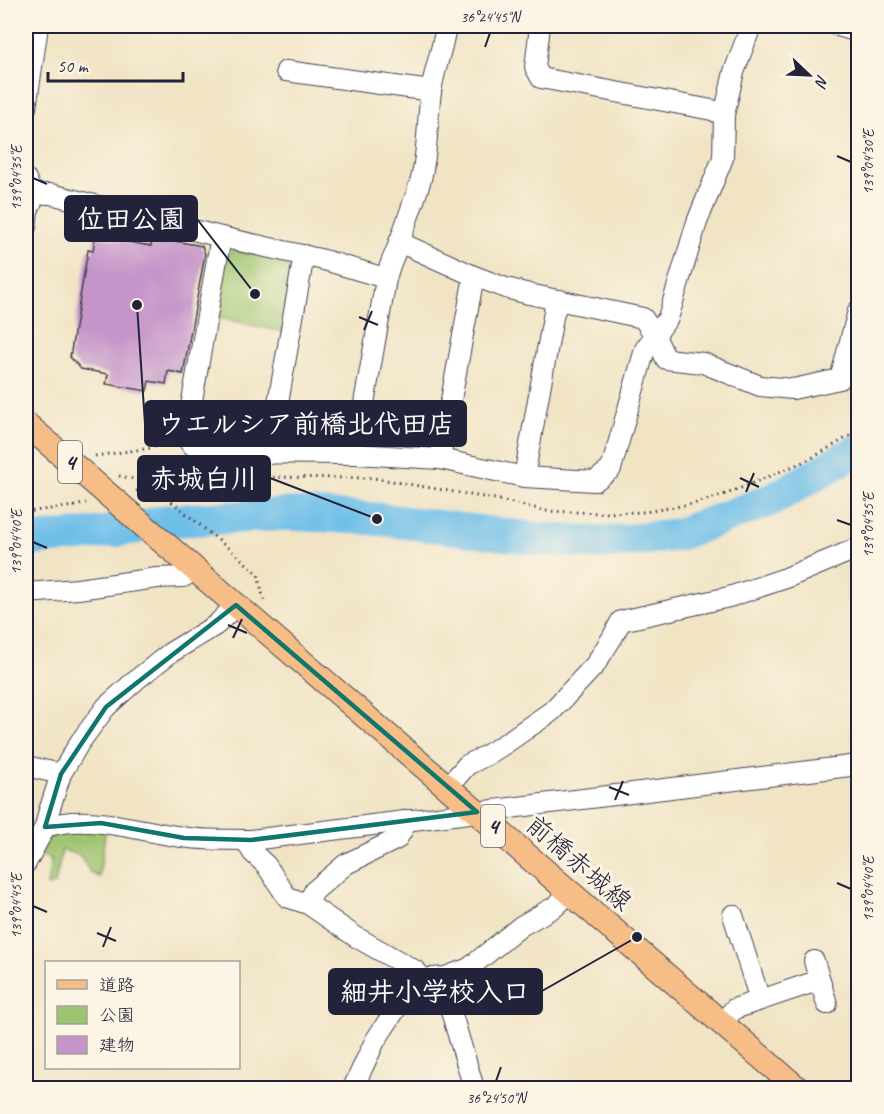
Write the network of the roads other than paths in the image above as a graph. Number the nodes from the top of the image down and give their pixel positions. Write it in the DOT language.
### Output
graph roads {
  1 [pos="38,26"];
  2 [pos="446,26"];
  3 [pos="540,26"];
  4 [pos="752,26"];
  5 [pos="838,26"];
  6 [pos="858,32"];
  7 [pos="286,71"];
  8 [pos="431,91"];
  9 [pos="26,108"];
  10 [pos="724,116"];
  11 [pos="28,204"];
  12 [pos="221,237"];
  13 [pos="399,242"];
  14 [pos="303,255"];
  15 [pos="474,276"];
  16 [pos="385,278"];
  17 [pos="560,300"];
  18 [pos="858,311"];
  19 [pos="656,336"];
  20 [pos="26,424"];
  21 [pos="269,454"];
  22 [pos="355,454"];
  23 [pos="440,459"];
  24 [pos="524,477"];
  25 [pos="858,548"];
  26 [pos="191,567"];
  27 [pos="26,593"];
  28 [pos="236,605"];
  29 [pos="858,765"];
  30 [pos="26,766"];
  31 [pos="61,774"];
  32 [pos="447,787"];
  33 [pos="477,812"];
  34 [pos="408,820"];
  35 [pos="45,828"];
  36 [pos="244,840"];
  37 [pos="26,863"];
  38 [pos="570,892"];
  39 [pos="308,904"];
  40 [pos="733,915"];
  41 [pos="432,978"];
  42 [pos="760,1000"];
  43 [pos="827,1004"];
  44 [pos="722,1024"];
  45 [pos="353,1089"];
  46 [pos="474,1089"];
  47 [pos="797,1089"];
  1 -- 9 [label="street"];
  2 -- 8 [label="street"];
  3 -- 10 [label="street"];
  4 -- 10 [label="street"];
  5 -- 6 [label="street"];
  7 -- 8 [label="street"];
  8 -- 13 [label="street"];
  10 -- 19 [label="street"];
  11 -- 12 [label="street"];
  12 -- 14 [label="street"];
  12 -- 21 [label="street"];
  13 -- 15 [label="street"];
  13 -- 16 [label="street"];
  14 -- 16 [label="street"];
  14 -- 21 [label="street"];
  15 -- 17 [label="street"];
  15 -- 23 [label="street"];
  16 -- 22 [label="street"];
  17 -- 19 [label="street"];
  17 -- 24 [label="street"];
  18 -- 19 [label="street"];
  19 -- 24 [label="street"];
  20 -- 26 [label="main road, 4"];
  21 -- 22 [label="street"];
  22 -- 23 [label="street"];
  23 -- 24 [label="street"];
  25 -- 32 [label="street"];
  26 -- 27 [label="street"];
  26 -- 28 [label="main road, 前橋赤城線 / 4"];
  28 -- 31 [label="street"];
  28 -- 32 [label="main road, 前橋赤城線 / 4"];
  29 -- 33 [label="street"];
  30 -- 31 [label="street"];
  31 -- 35 [label="street"];
  32 -- 33 [label="main road, 前橋赤城線 / 4"];
  33 -- 34 [label="street"];
  33 -- 38 [label="main road, 前橋赤城線 / 4"];
  34 -- 36 [label="street"];
  34 -- 39 [label="street"];
  35 -- 36 [label="street"];
  35 -- 37 [label="street"];
  36 -- 39 [label="street"];
  38 -- 41 [label="street"];
  38 -- 44 [label="main road, 前橋赤城線 / 4"];
  39 -- 41 [label="street"];
  40 -- 42 [label="street"];
  41 -- 45 [label="street"];
  41 -- 46 [label="street"];
  42 -- 43 [label="street"];
  42 -- 44 [label="street"];
  44 -- 47 [label="main road, 前橋赤城線 / 4"];
}
